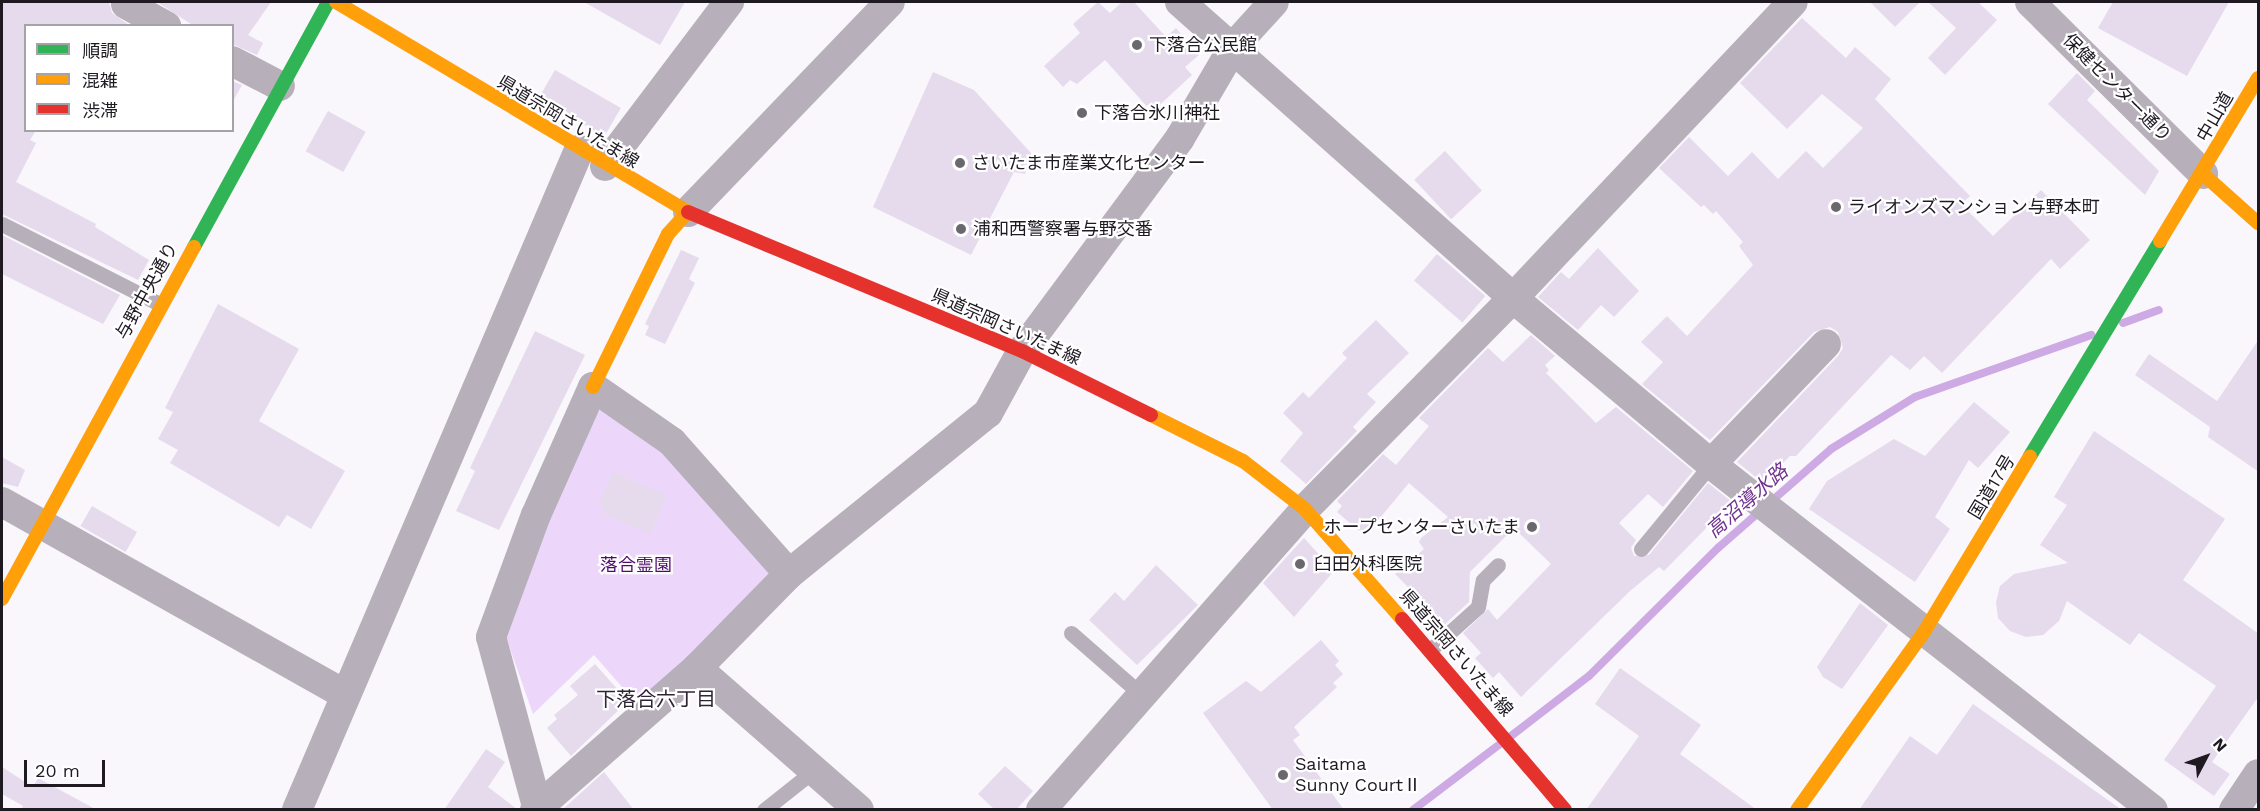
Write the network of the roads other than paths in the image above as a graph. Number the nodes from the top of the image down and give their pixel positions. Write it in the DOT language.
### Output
graph roads {
  1 [pos="328,2"];
  2 [pos="336,2"];
  3 [pos="729,2"];
  4 [pos="890,2"];
  5 [pos="1180,2"];
  6 [pos="1274,2"];
  7 [pos="1794,2"];
  8 [pos="2030,2"];
  9 [pos="126,4"];
  10 [pos="162,24"];
  11 [pos="1234,46"];
  12 [pos="234,62"];
  13 [pos="2259,78"];
  14 [pos="280,86"];
  15 [pos="579,150"];
  16 [pos="605,166"];
  17 [pos="2204,174"];
  18 [pos="2239,188"];
  19 [pos="688,212"];
  20 [pos="2259,223"];
  21 [pos="2,224"];
  22 [pos="1513,298"];
  23 [pos="160,304"];
  24 [pos="1826,344"];
  25 [pos="1022,351"];
  26 [pos="593,387"];
  27 [pos="1710,464"];
  28 [pos="2,502"];
  29 [pos="1305,509"];
  30 [pos="40,523"];
  31 [pos="1641,549"];
  32 [pos="1498,565"];
  33 [pos="789,574"];
  34 [pos="2,599"];
  35 [pos="1924,632"];
  36 [pos="1071,633"];
  37 [pos="1430,650"];
  38 [pos="697,668"];
  39 [pos="346,695"];
  40 [pos="1143,696"];
  41 [pos="813,771"];
  42 [pos="2259,774"];
  43 [pos="537,808"];
  44 [pos="297,810"];
  45 [pos="764,810"];
  46 [pos="859,810"];
  47 [pos="1041,810"];
  48 [pos="1565,810"];
  49 [pos="1797,810"];
  50 [pos="2153,810"];
  51 [pos="2234,810"];
  1 -- 14 [label="main road, 与野中央通り"];
  2 -- 15 [label="main road, 県道宗岡さいたま線"];
  3 -- 16 [label="street"];
  4 -- 19 [label="street"];
  5 -- 11 [label="street"];
  6 -- 11 [label="street"];
  7 -- 22 [label="street"];
  8 -- 17 [label="street, 保健センター通り"];
  9 -- 10 [label="street"];
  11 -- 22 [label="street"];
  11 -- 25 [label="street"];
  12 -- 14 [label="street"];
  13 -- 17 [label="main road, 中山道"];
  14 -- 23 [label="main road, 与野中央通り"];
  15 -- 16 [label="main road, 県道宗岡さいたま線"];
  15 -- 39 [label="street"];
  16 -- 19 [label="main road, 県道宗岡さいたま線"];
  17 -- 18 [label="main road"];
  17 -- 20 [label="main road"];
  17 -- 35 [label="main road, 国道17号"];
  19 -- 25 [label="main road, 県道宗岡さいたま線"];
  19 -- 26 [label="main road"];
  21 -- 23 [label="lane"];
  22 -- 27 [label="street"];
  22 -- 29 [label="street"];
  23 -- 30 [label="main road, 与野中央通り"];
  24 -- 27 [label="street"];
  25 -- 29 [label="main road, 県道宗岡さいたま線"];
  25 -- 33 [label="street"];
  26 -- 33 [label="street"];
  26 -- 43 [label="street"];
  27 -- 31 [label="lane"];
  27 -- 35 [label="street"];
  28 -- 30 [label="street"];
  29 -- 37 [label="main road, 県道宗岡さいたま線"];
  29 -- 40 [label="street"];
  30 -- 34 [label="main road, 与野中央通り"];
  30 -- 39 [label="street"];
  32 -- 37 [label="lane"];
  33 -- 38 [label="street"];
  35 -- 49 [label="main road, 国道17号"];
  35 -- 50 [label="street"];
  36 -- 40 [label="lane"];
  37 -- 48 [label="main road, 県道宗岡さいたま線"];
  38 -- 41 [label="street"];
  38 -- 43 [label="street"];
  39 -- 44 [label="street"];
  40 -- 47 [label="street"];
  41 -- 45 [label="lane"];
  41 -- 46 [label="street"];
  42 -- 51 [label="street"];
}
